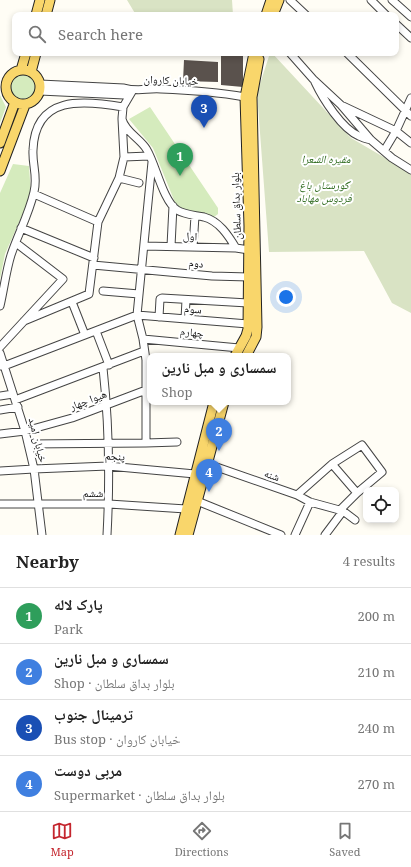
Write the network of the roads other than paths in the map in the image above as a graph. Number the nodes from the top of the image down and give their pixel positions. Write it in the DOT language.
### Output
graph roads {
  1 [pos="40,0"];
  2 [pos="50,0"];
  3 [pos="271,0"];
  4 [pos="279,0"];
  5 [pos="290,0"];
  6 [pos="371,0"];
  7 [pos="392,0"];
  8 [pos="37,12"];
  9 [pos="47,12"];
  10 [pos="267,12"];
  11 [pos="274,12"];
  12 [pos="303,12"];
  13 [pos="383,12"];
  14 [pos="411,18"];
  15 [pos="399,27"];
  16 [pos="411,38"];
  17 [pos="25,56"];
  18 [pos="35,56"];
  19 [pos="253,56"];
  20 [pos="259,56"];
  21 [pos="293,56"];
  22 [pos="350,56"];
  23 [pos="21,70"];
  24 [pos="31,72"];
  25 [pos="313,79"];
  26 [pos="40,88"];
  27 [pos="133,90"];
  28 [pos="245,97"];
  29 [pos="411,98"];
  30 [pos="15,102"];
  31 [pos="24,104"];
  32 [pos="341,105"];
  33 [pos="123,107"];
  34 [pos="409,113"];
  35 [pos="122,119"];
  36 [pos="396,130"];
  37 [pos="371,140"];
  38 [pos="0,143"];
  39 [pos="411,143"];
  40 [pos="384,151"];
  41 [pos="124,157"];
  42 [pos="150,159"];
  43 [pos="411,170"];
  44 [pos="0,171"];
  45 [pos="119,178"];
  46 [pos="139,183"];
  47 [pos="34,194"];
  48 [pos="173,206"];
  49 [pos="195,216"];
  50 [pos="98,222"];
  51 [pos="21,228"];
  52 [pos="16,243"];
  53 [pos="144,246"];
  54 [pos="171,246"];
  55 [pos="193,247"];
  56 [pos="236,248"];
  57 [pos="249,250"];
  58 [pos="93,261"];
  59 [pos="141,270"];
  60 [pos="249,277"];
  61 [pos="103,291"];
  62 [pos="139,294"];
  63 [pos="186,300"];
  64 [pos="72,302"];
  65 [pos="252,303"];
  66 [pos="0,306"];
  67 [pos="137,315"];
  68 [pos="159,317"];
  69 [pos="185,319"];
  70 [pos="24,321"];
  71 [pos="248,324"];
  72 [pos="96,331"];
  73 [pos="85,335"];
  74 [pos="143,339"];
  75 [pos="0,347"];
  76 [pos="144,351"];
  77 [pos="237,352"];
  78 [pos="0,353"];
  79 [pos="247,353"];
  80 [pos="147,358"];
  81 [pos="2,366"];
  82 [pos="106,366"];
  83 [pos="147,388"];
  84 [pos="0,396"];
  85 [pos="14,397"];
  86 [pos="107,404"];
  87 [pos="213,405"];
  88 [pos="223,405"];
  89 [pos="18,407"];
  90 [pos="0,410"];
  91 [pos="25,431"];
  92 [pos="0,434"];
  93 [pos="177,442"];
  94 [pos="146,443"];
  95 [pos="28,444"];
  96 [pos="107,444"];
  97 [pos="208,464"];
  98 [pos="332,464"];
  99 [pos="108,466"];
  100 [pos="34,469"];
  101 [pos="0,471"];
  102 [pos="195,474"];
  103 [pos="357,493"];
  104 [pos="297,495"];
  105 [pos="197,501"];
  106 [pos="310,502"];
  107 [pos="0,504"];
  108 [pos="38,504"];
  109 [pos="109,504"];
  110 [pos="186,509"];
  111 [pos="342,510"];
  112 [pos="356,520"];
  113 [pos="42,535"];
  114 [pos="107,535"];
  115 [pos="180,535"];
  116 [pos="188,535"];
  117 [pos="281,535"];
  118 [pos="295,535"];
  119 [pos="325,535"];
  1 -- 8 [label="main road"];
  2 -- 9 [label="main road"];
  3 -- 10 [label="main road"];
  4 -- 11 [label="main road"];
  5 -- 12 [label="street"];
  6 -- 13 [label="street"];
  7 -- 14 [label="street"];
  15 -- 16 [label="street"];
  17 -- 23 [label="main road"];
  18 -- 24 [label="main road"];
  19 -- 28 [label="main road, بلوار بداق سلطان"];
  20 -- 65 [label="main road, بلوار بداق سلطان"];
  21 -- 25 [label="street"];
  22 -- 34 [label="street"];
  23 -- 24 [label="main road"];
  23 -- 30 [label="main road"];
  24 -- 26 [label="main road"];
  25 -- 32 [label="street"];
  25 -- 37 [label="street"];
  26 -- 27 [label="street"];
  26 -- 31 [label="main road"];
  27 -- 28 [label="street, خیابان کاروان"];
  27 -- 33 [label="street, خیابان کاروان"];
  28 -- 57 [label="main road, بلوار بداق سلطان"];
  29 -- 34 [label="street"];
  30 -- 31 [label="main road"];
  30 -- 38 [label="main road"];
  31 -- 44 [label="main road"];
  32 -- 36 [label="street"];
  32 -- 37 [label="street"];
  33 -- 35 [label="street"];
  33 -- 47 [label="street"];
  34 -- 36 [label="street"];
  35 -- 41 [label="street"];
  35 -- 42 [label="street"];
  36 -- 39 [label="street"];
  36 -- 40 [label="street"];
  37 -- 40 [label="street"];
  40 -- 43 [label="street"];
  41 -- 42 [label="street"];
  41 -- 45 [label="street"];
  42 -- 48 [label="street"];
  42 -- 53 [label="street"];
  45 -- 46 [label="street"];
  45 -- 50 [label="street"];
  47 -- 50 [label="street"];
  47 -- 51 [label="street"];
  48 -- 49 [label="street"];
  48 -- 54 [label="street"];
  49 -- 55 [label="street"];
  49 -- 56 [label="street"];
  50 -- 58 [label="street"];
  51 -- 52 [label="street"];
  51 -- 58 [label="street, دوم"];
  52 -- 66 [label="street"];
  52 -- 70 [label="street"];
  53 -- 54 [label="street, اول"];
  53 -- 59 [label="street"];
  54 -- 55 [label="street, اول"];
  55 -- 56 [label="street, اول"];
  56 -- 57 [label="street, اول"];
  57 -- 60 [label="main road, بلوار بداق سلطان"];
  58 -- 59 [label="street, دوم"];
  58 -- 64 [label="street"];
  59 -- 60 [label="street, دوم"];
  59 -- 62 [label="street"];
  60 -- 65 [label="main road, بلوار بداق سلطان"];
  61 -- 62 [label="street"];
  62 -- 67 [label="street"];
  63 -- 65 [label="street"];
  63 -- 68 [label="street"];
  63 -- 69 [label="street"];
  64 -- 70 [label="street"];
  64 -- 73 [label="street"];
  65 -- 71 [label="main road, بلوار بداق سلطان"];
  65 -- 79 [label="main road, بلوار بداق سلطان"];
  67 -- 68 [label="street, سوم"];
  67 -- 72 [label="street"];
  67 -- 74 [label="street"];
  68 -- 69 [label="street, سوم"];
  69 -- 71 [label="street, سوم"];
  70 -- 75 [label="street"];
  71 -- 77 [label="main road, بلوار بداق سلطان"];
  72 -- 73 [label="street"];
  72 -- 82 [label="street"];
  73 -- 81 [label="street"];
  74 -- 76 [label="street"];
  74 -- 77 [label="street, چهارم"];
  76 -- 80 [label="street"];
  76 -- 82 [label="street"];
  78 -- 81 [label="street, خیابان امید"];
  81 -- 85 [label="street, خیابان امید"];
  82 -- 85 [label="street"];
  82 -- 86 [label="street"];
  83 -- 86 [label="street, هیوا چهار"];
  83 -- 94 [label="street"];
  84 -- 85 [label="street"];
  85 -- 89 [label="street, خیابان امید"];
  86 -- 91 [label="street, هیوا چهار"];
  86 -- 96 [label="street"];
  87 -- 102 [label="main road"];
  88 -- 97 [label="main road"];
  89 -- 90 [label="street"];
  89 -- 91 [label="street, خیابان امید"];
  91 -- 92 [label="street, هیوا چهار"];
  91 -- 95 [label="street, خیابان امید"];
  93 -- 94 [label="street"];
  94 -- 96 [label="street"];
  95 -- 96 [label="street"];
  95 -- 100 [label="street, خیابان امید"];
  96 -- 99 [label="street"];
  97 -- 104 [label="street, شنه"];
  97 -- 105 [label="main road"];
  98 -- 103 [label="street"];
  98 -- 103 [label="street"];
  98 -- 104 [label="street"];
  99 -- 100 [label="street, پنجم"];
  99 -- 102 [label="street, پنجم"];
  99 -- 109 [label="street"];
  100 -- 101 [label="street, پنجم"];
  100 -- 108 [label="street, خیابان امید"];
  102 -- 110 [label="main road"];
  103 -- 111 [label="street"];
  104 -- 106 [label="street, شنه"];
  105 -- 116 [label="main road"];
  105 -- 117 [label="street"];
  106 -- 111 [label="street, شنه"];
  106 -- 118 [label="street"];
  107 -- 108 [label="street, ششم"];
  108 -- 109 [label="street, ششم"];
  108 -- 113 [label="street, خیابان امید"];
  109 -- 110 [label="street, ششم"];
  109 -- 114 [label="street"];
  110 -- 115 [label="main road"];
  111 -- 112 [label="street, شنه"];
  111 -- 119 [label="street"];
}
